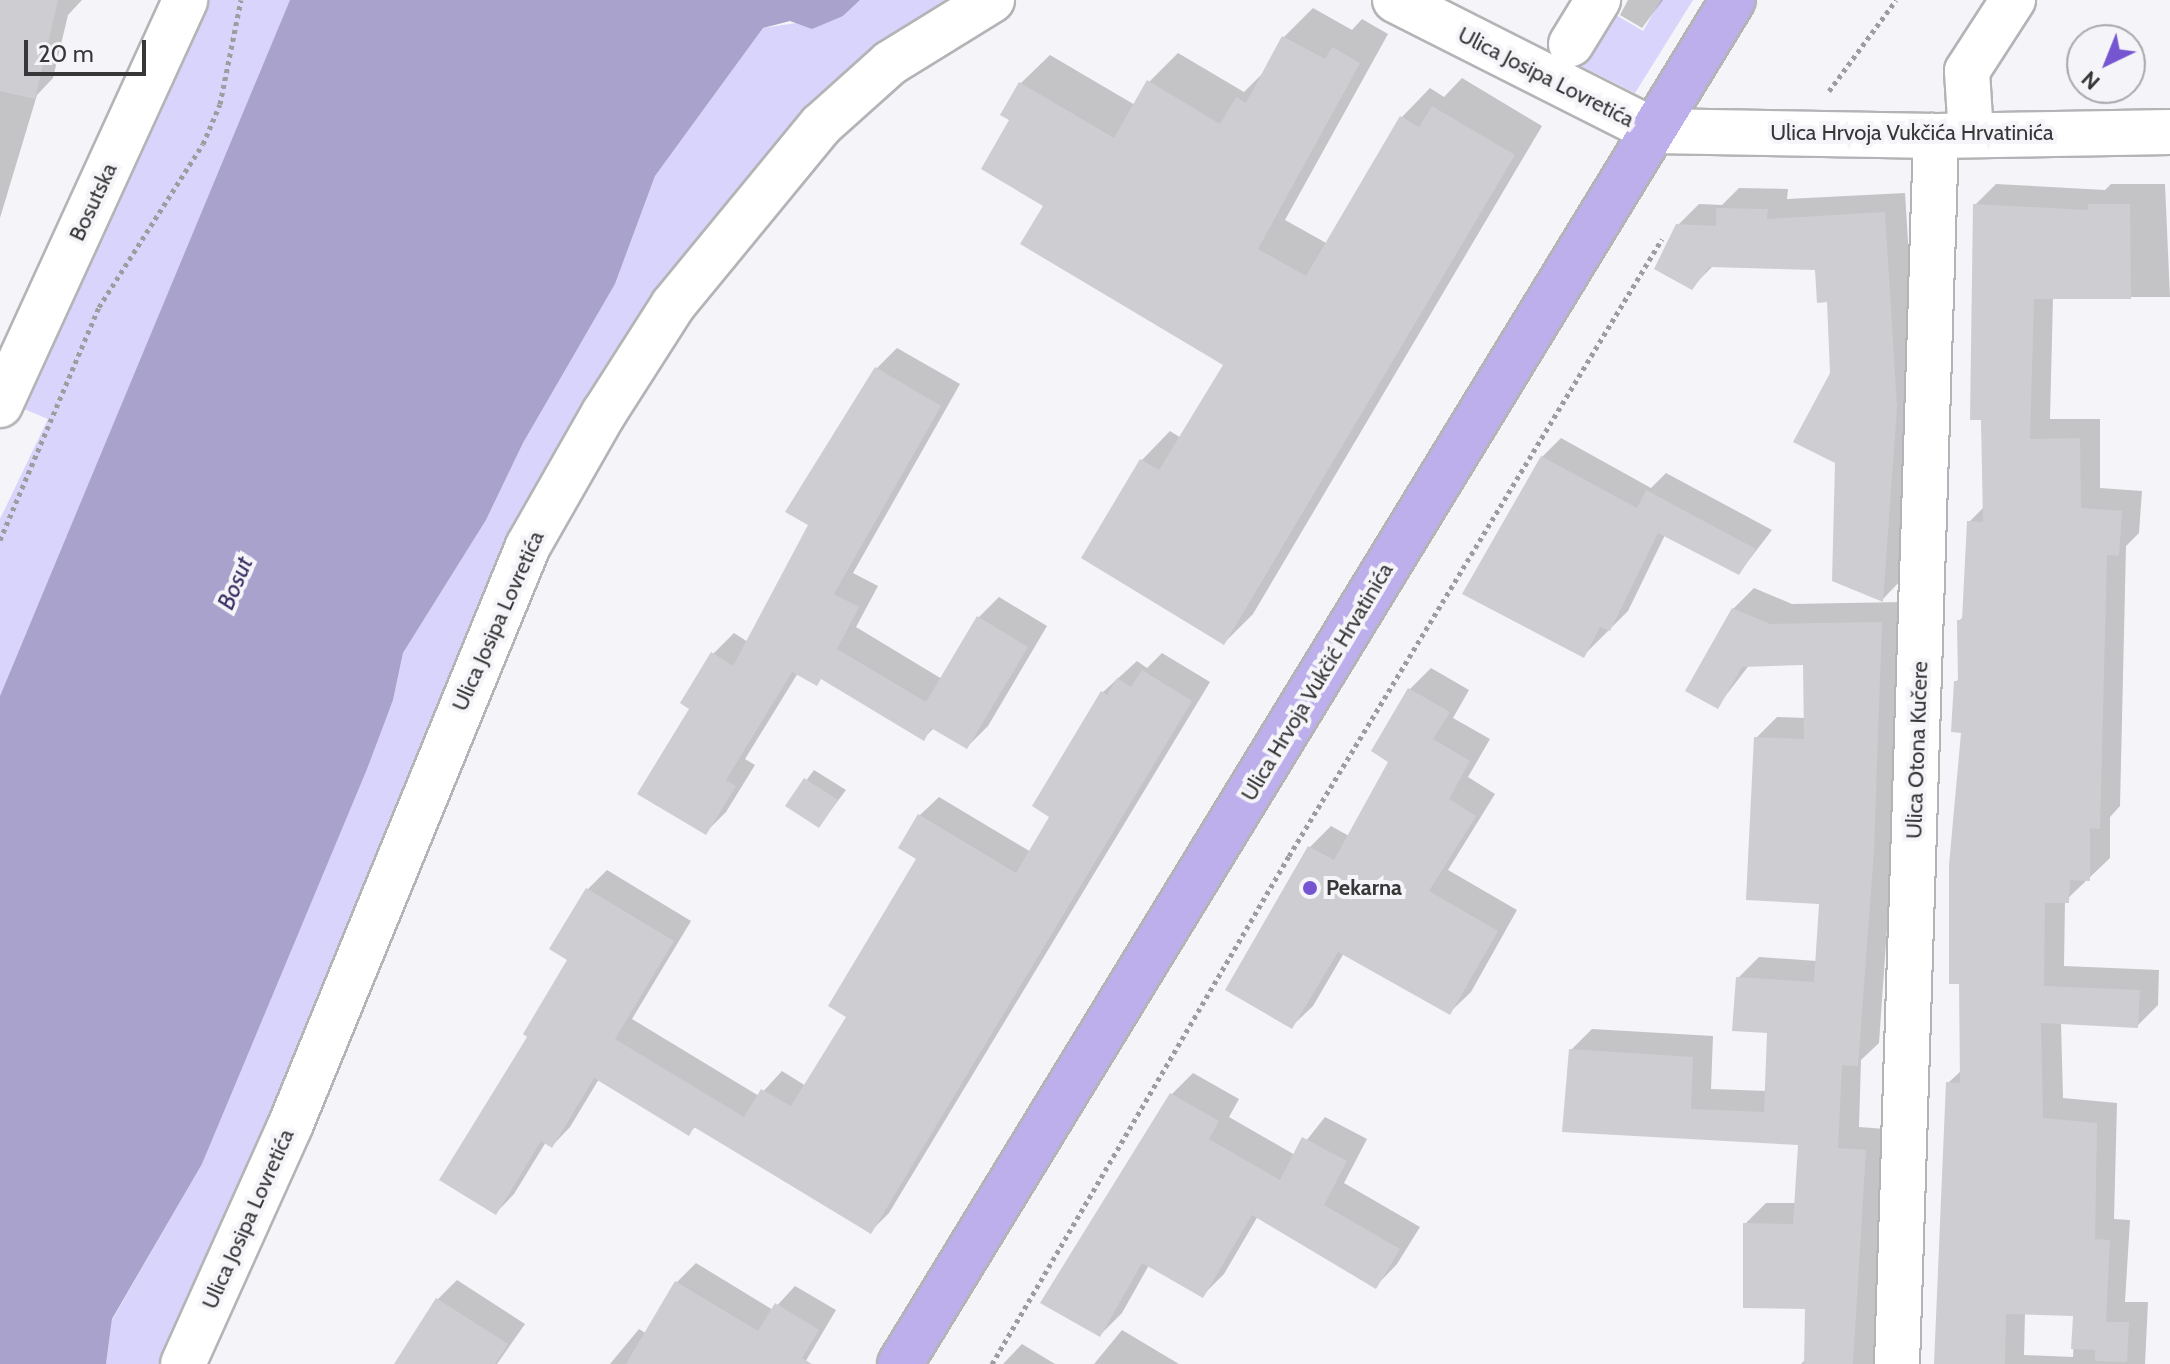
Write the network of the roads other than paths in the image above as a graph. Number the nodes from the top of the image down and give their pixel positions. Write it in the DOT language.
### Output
graph roads {
  1 [pos="185,0"];
  2 [pos="992,0"];
  3 [pos="1395,0"];
  4 [pos="1598,0"];
  5 [pos="1733,0"];
  6 [pos="2013,0"];
  7 [pos="1571,44"];
  8 [pos="1654,131"];
  9 [pos="2170,132"];
  10 [pos="1954,136"];
  11 [pos="0,405"];
  12 [pos="183,1364"];
  13 [pos="900,1364"];
  14 [pos="1897,1364"];
  1 -- 11 [label="street, Bosutska"];
  2 -- 12 [label="street, Ulica Josipa Lovretića"];
  3 -- 8 [label="street, Ulica Josipa Lovretića"];
  4 -- 7 [label="street"];
  5 -- 8 [label="main road, Ulica Hrvoja Vukčić Hrvatinića"];
  6 -- 10 [label="street, Ulica Otona Kučere"];
  8 -- 10 [label="street, Ulica Hrvoja Vukčića Hrvatinića"];
  8 -- 13 [label="main road, Ulica Hrvoja Vukčić Hrvatinića"];
  9 -- 10 [label="street, Ulica Hrvoja Vukčića Hrvatinića"];
  10 -- 14 [label="street, Ulica Otona Kučere"];
}
